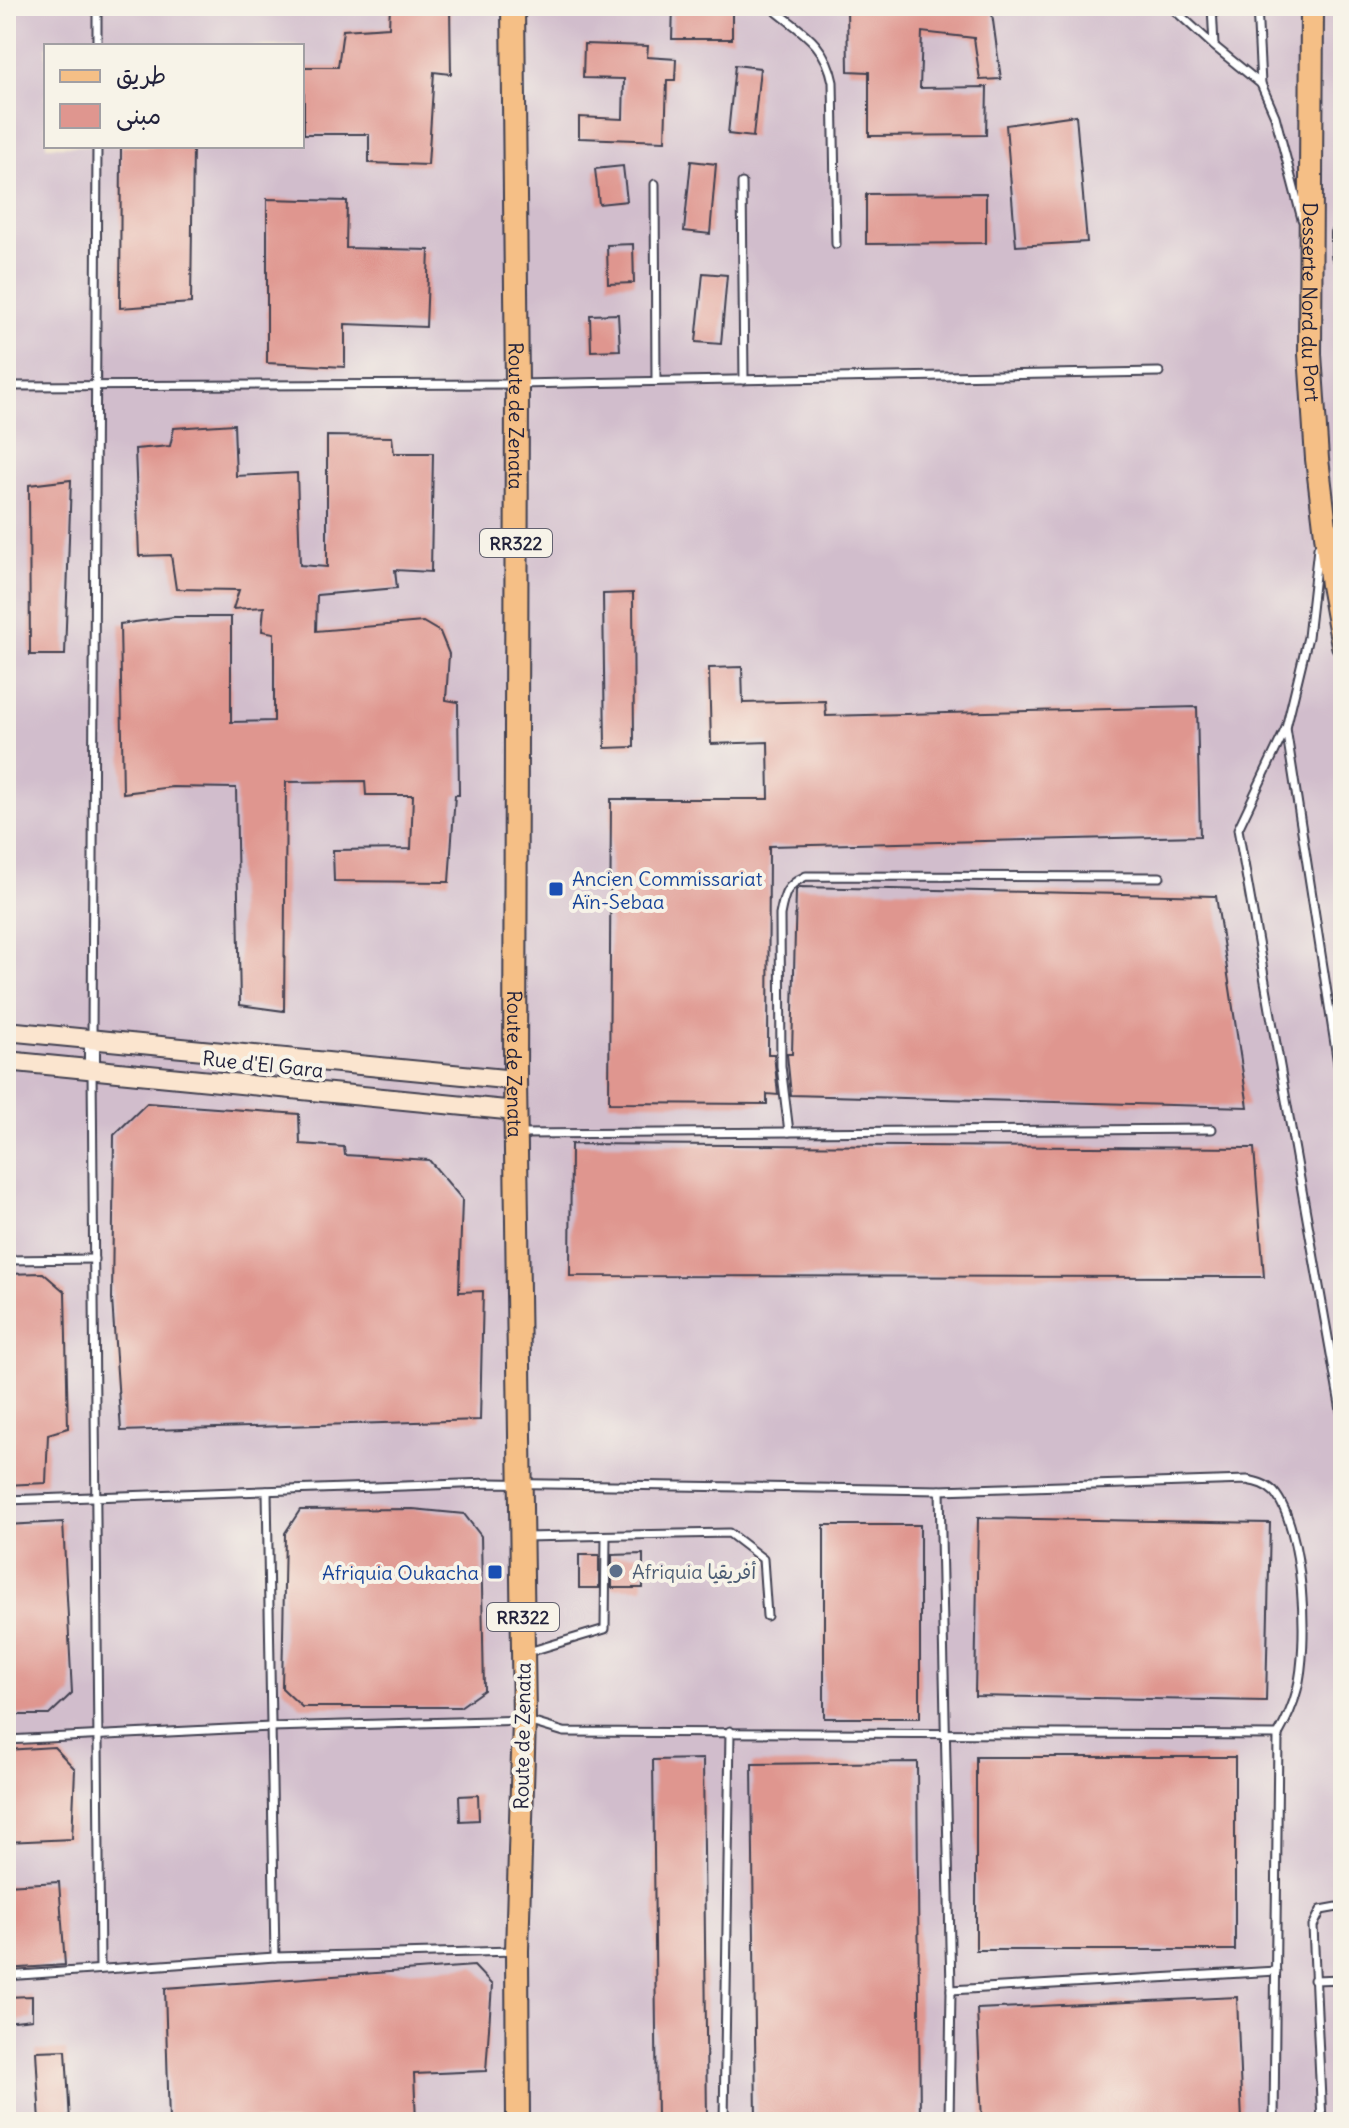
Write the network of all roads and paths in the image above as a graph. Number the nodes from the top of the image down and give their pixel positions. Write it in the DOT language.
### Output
graph roads {
  1 [pos="97,6"];
  2 [pos="513,6"];
  3 [pos="770,6"];
  4 [pos="1170,6"];
  5 [pos="1212,6"];
  6 [pos="1257,6"];
  7 [pos="1312,6"];
  8 [pos="97,44"];
  9 [pos="1214,46"];
  10 [pos="1261,84"];
  11 [pos="97,148"];
  12 [pos="742,183"];
  13 [pos="655,184"];
  14 [pos="1343,233"];
  15 [pos="836,244"];
  16 [pos="1311,253"];
  17 [pos="1343,254"];
  18 [pos="1159,372"];
  19 [pos="744,380"];
  20 [pos="656,381"];
  21 [pos="517,384"];
  22 [pos="98,385"];
  23 [pos="6,386"];
  24 [pos="1323,506"];
  25 [pos="1343,645"];
  26 [pos="1286,728"];
  27 [pos="1160,877"];
  28 [pos="6,1031"];
  29 [pos="92,1039"];
  30 [pos="6,1061"];
  31 [pos="92,1069"];
  32 [pos="515,1080"];
  33 [pos="1343,1096"];
  34 [pos="516,1111"];
  35 [pos="1212,1129"];
  36 [pos="789,1132"];
  37 [pos="516,1134"];
  38 [pos="94,1259"];
  39 [pos="6,1260"];
  40 [pos="1343,1422"];
  41 [pos="522,1483"];
  42 [pos="940,1490"];
  43 [pos="267,1491"];
  44 [pos="97,1497"];
  45 [pos="6,1500"];
  46 [pos="606,1536"];
  47 [pos="522,1537"];
  48 [pos="767,1616"];
  49 [pos="523,1654"];
  50 [pos="524,1720"];
  51 [pos="271,1727"];
  52 [pos="730,1731"];
  53 [pos="943,1732"];
  54 [pos="97,1735"];
  55 [pos="1278,1735"];
  56 [pos="6,1740"];
  57 [pos="1343,1906"];
  58 [pos="517,1951"];
  59 [pos="275,1957"];
  60 [pos="100,1969"];
  61 [pos="1276,1971"];
  62 [pos="6,1976"];
  63 [pos="1343,1979"];
  64 [pos="1314,1980"];
  65 [pos="951,1990"];
  66 [pos="518,2122"];
  67 [pos="724,2122"];
  68 [pos="949,2122"];
  69 [pos="1274,2122"];
  70 [pos="1322,2122"];
  1 -- 8 [label="lane"];
  2 -- 21 [label="main road, Route de Zenata / RR322"];
  3 -- 15 [label="lane"];
  4 -- 9 [label="lane"];
  5 -- 9 [label="lane"];
  6 -- 10 [label="lane"];
  7 -- 16 [label="main road, Desserte Nord du Port"];
  9 -- 10 [label="lane"];
  10 -- 16 [label="lane"];
  11 -- 22 [label="lane"];
  12 -- 19 [label="lane"];
  13 -- 20 [label="lane"];
  14 -- 17 [label="main road, Desserte Nord du Port"];
  16 -- 24 [label="main road, Desserte Nord du Port"];
  18 -- 19 [label="lane"];
  19 -- 20 [label="lane"];
  20 -- 21 [label="lane"];
  21 -- 22 [label="lane"];
  21 -- 32 [label="main road, Route de Zenata / RR322"];
  22 -- 23 [label="lane"];
  22 -- 29 [label="lane"];
  24 -- 25 [label="main road, Desserte Nord du Port"];
  24 -- 26 [label="lane"];
  26 -- 33 [label="lane"];
  26 -- 40 [label="lane"];
  27 -- 36 [label="lane"];
  28 -- 29 [label="street, Rue d'El Gara"];
  29 -- 31 [label="street"];
  29 -- 32 [label="street, Rue d'El Gara"];
  30 -- 31 [label="street, Rue d'El Gara"];
  31 -- 34 [label="street, Rue d'El Gara"];
  31 -- 38 [label="lane"];
  32 -- 34 [label="main road, Route de Zenata / RR322"];
  34 -- 37 [label="main road, Route de Zenata / RR322"];
  35 -- 36 [label="lane"];
  36 -- 37 [label="lane"];
  37 -- 41 [label="main road, Route de Zenata / RR322"];
  38 -- 39 [label="lane"];
  38 -- 44 [label="lane"];
  41 -- 42 [label="lane"];
  41 -- 43 [label="lane"];
  41 -- 47 [label="main road, Route de Zenata / RR322"];
  42 -- 53 [label="lane"];
  42 -- 55 [label="lane"];
  43 -- 44 [label="lane"];
  43 -- 51 [label="lane"];
  44 -- 45 [label="lane"];
  44 -- 54 [label="lane"];
  46 -- 47 [label="lane"];
  46 -- 48 [label="lane"];
  46 -- 49 [label="lane"];
  47 -- 49 [label="main road, Route de Zenata / RR322"];
  49 -- 50 [label="main road, Route de Zenata / RR322"];
  50 -- 51 [label="lane"];
  50 -- 52 [label="lane"];
  50 -- 58 [label="main road, Route de Zenata / RR322"];
  51 -- 54 [label="lane"];
  51 -- 59 [label="lane"];
  52 -- 53 [label="lane"];
  52 -- 67 [label="lane"];
  53 -- 55 [label="lane"];
  53 -- 65 [label="lane"];
  54 -- 56 [label="lane"];
  54 -- 60 [label="lane"];
  55 -- 61 [label="lane"];
  57 -- 64 [label="lane"];
  58 -- 59 [label="lane"];
  58 -- 66 [label="main road, Route de Zenata / RR322"];
  59 -- 60 [label="lane"];
  60 -- 62 [label="lane"];
  61 -- 65 [label="lane"];
  61 -- 69 [label="lane"];
  63 -- 64 [label="lane"];
  64 -- 70 [label="lane"];
  65 -- 68 [label="lane"];
}
